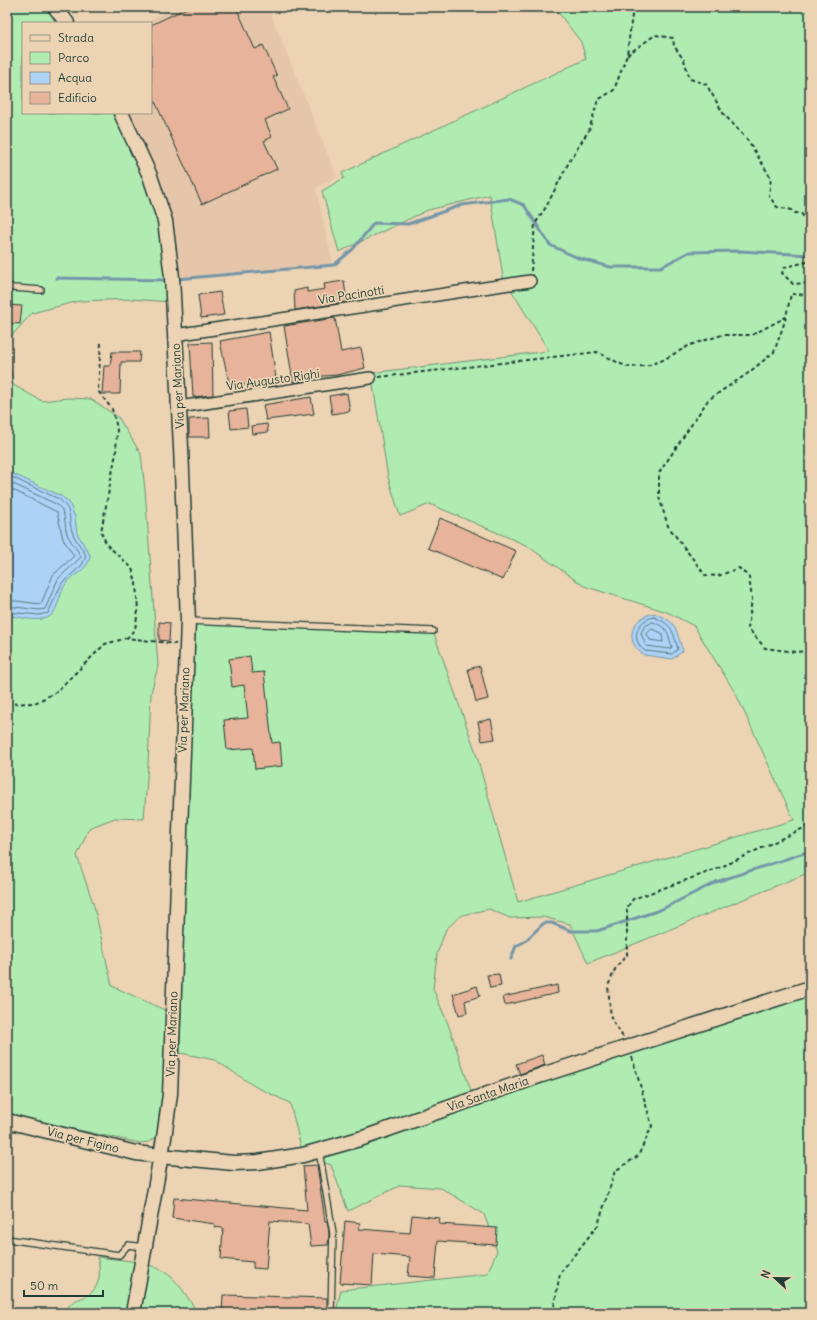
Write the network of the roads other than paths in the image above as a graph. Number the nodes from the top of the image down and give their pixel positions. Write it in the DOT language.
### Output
graph roads {
  1 [pos="55,7"];
  2 [pos="66,22"];
  3 [pos="120,114"];
  4 [pos="530,281"];
  5 [pos="7,285"];
  6 [pos="40,290"];
  7 [pos="175,334"];
  8 [pos="370,378"];
  9 [pos="179,407"];
  10 [pos="188,621"];
  11 [pos="433,631"];
  12 [pos="810,988"];
  13 [pos="7,1121"];
  14 [pos="319,1150"];
  15 [pos="160,1156"];
  16 [pos="7,1239"];
  17 [pos="144,1247"];
  18 [pos="133,1313"];
  19 [pos="331,1313"];
  1 -- 2 [label="street"];
  3 -- 7 [label="street, Via per Mariano"];
  4 -- 7 [label="street, Via Pacinotti"];
  5 -- 6 [label="lane"];
  7 -- 9 [label="street, Via per Mariano"];
  8 -- 9 [label="street, Via Augusto Righi"];
  9 -- 10 [label="street, Via per Mariano"];
  10 -- 11 [label="lane"];
  10 -- 15 [label="street, Via per Mariano"];
  12 -- 14 [label="street, Via Santa Maria"];
  13 -- 15 [label="street, Via per Figino"];
  14 -- 15 [label="street, Via Santa Maria"];
  14 -- 19 [label="lane"];
  15 -- 17 [label="street, Via per Mariano"];
  16 -- 17 [label="lane"];
  17 -- 18 [label="street, Via per Mariano"];
}
